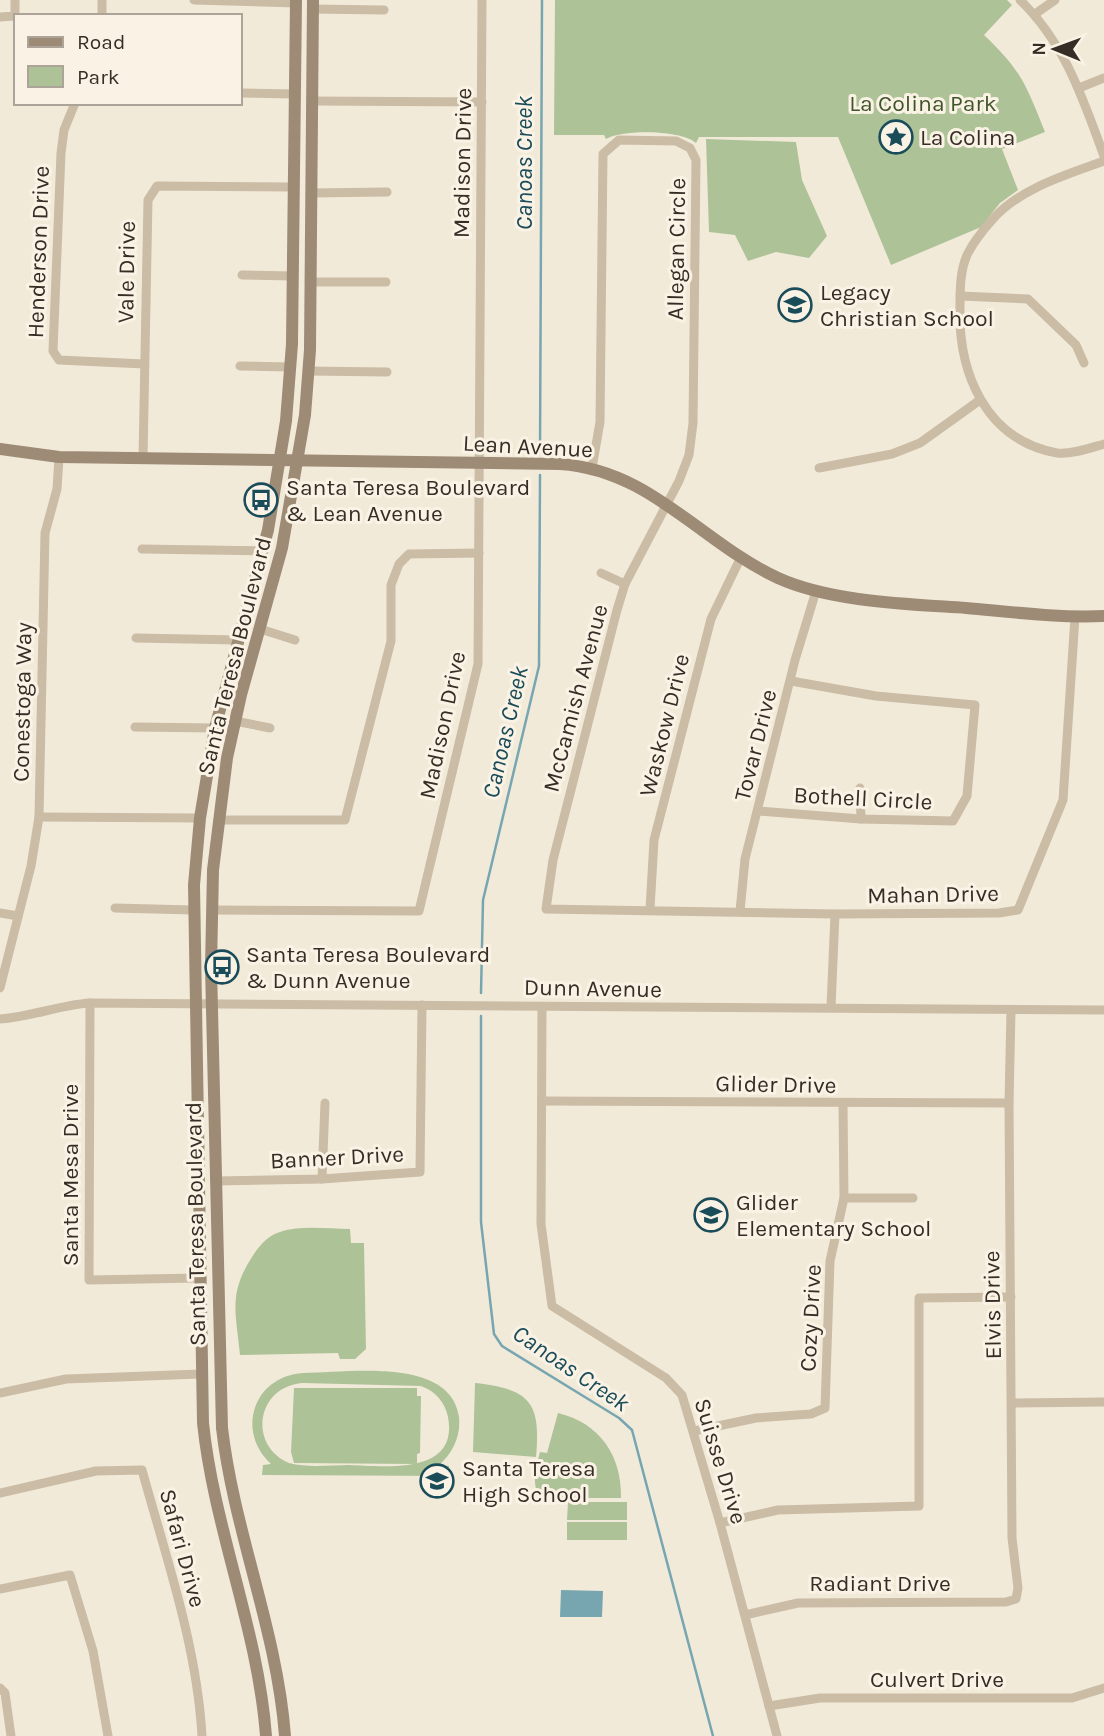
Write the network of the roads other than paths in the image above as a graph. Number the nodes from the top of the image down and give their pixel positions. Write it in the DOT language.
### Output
graph roads {
  1 [pos="194,0"];
  2 [pos="482,0"];
  3 [pos="1020,0"];
  4 [pos="1055,0"];
  5 [pos="296,1"];
  6 [pos="313,5"];
  7 [pos="384,10"];
  8 [pos="1035,14"];
  9 [pos="1104,79"];
  10 [pos="1079,88"];
  11 [pos="242,93"];
  12 [pos="295,94"];
  13 [pos="312,101"];
  14 [pos="482,102"];
  15 [pos="74,105"];
  16 [pos="1104,159"];
  17 [pos="294,187"];
  18 [pos="387,192"];
  19 [pos="311,193"];
  20 [pos="242,275"];
  21 [pos="293,276"];
  22 [pos="310,282"];
  23 [pos="386,282"];
  24 [pos="960,296"];
  25 [pos="1084,363"];
  26 [pos="144,364"];
  27 [pos="240,366"];
  28 [pos="291,367"];
  29 [pos="309,371"];
  30 [pos="387,372"];
  31 [pos="980,400"];
  32 [pos="1104,444"];
  33 [pos="0,449"];
  34 [pos="58,457"];
  35 [pos="143,458"];
  36 [pos="281,459"];
  37 [pos="299,460"];
  38 [pos="478,464"];
  39 [pos="592,468"];
  40 [pos="819,468"];
  41 [pos="666,504"];
  42 [pos="142,549"];
  43 [pos="264,551"];
  44 [pos="479,553"];
  45 [pos="741,557"];
  46 [pos="601,573"];
  47 [pos="625,584"];
  48 [pos="816,591"];
  49 [pos="1104,616"];
  50 [pos="1075,617"];
  51 [pos="260,629"];
  52 [pos="136,638"];
  53 [pos="238,640"];
  54 [pos="295,640"];
  55 [pos="790,681"];
  56 [pos="235,721"];
  57 [pos="135,727"];
  58 [pos="215,728"];
  59 [pos="270,728"];
  60 [pos="860,788"];
  61 [pos="758,811"];
  62 [pos="38,817"];
  63 [pos="200,818"];
  64 [pos="860,819"];
  65 [pos="218,820"];
  66 [pos="115,908"];
  67 [pos="546,909"];
  68 [pos="650,909"];
  69 [pos="193,910"];
  70 [pos="211,910"];
  71 [pos="740,911"];
  72 [pos="0,913"];
  73 [pos="835,914"];
  74 [pos="18,916"];
  75 [pos="0,988"];
  76 [pos="90,1003"];
  77 [pos="194,1004"];
  78 [pos="212,1004"];
  79 [pos="422,1005"];
  80 [pos="831,1007"];
  81 [pos="542,1008"];
  82 [pos="1104,1010"];
  83 [pos="1011,1011"];
  84 [pos="0,1019"];
  85 [pos="542,1101"];
  86 [pos="325,1103"];
  87 [pos="1009,1103"];
  88 [pos="843,1104"];
  89 [pos="322,1179"];
  90 [pos="215,1181"];
  91 [pos="844,1198"];
  92 [pos="913,1198"];
  93 [pos="199,1278"];
  94 [pos="1011,1297"];
  95 [pos="200,1374"];
  96 [pos="0,1393"];
  97 [pos="1104,1402"];
  98 [pos="1012,1403"];
  99 [pos="694,1431"];
  100 [pos="0,1493"];
  101 [pos="720,1524"];
  102 [pos="0,1589"];
  103 [pos="1016,1599"];
  104 [pos="745,1615"];
  105 [pos="0,1688"];
  106 [pos="1104,1688"];
  107 [pos="769,1706"];
  108 [pos="11,1736"];
  109 [pos="108,1736"];
  110 [pos="202,1736"];
  111 [pos="266,1736"];
  112 [pos="285,1736"];
  113 [pos="777,1736"];
  1 -- 5 [label="street"];
  2 -- 14 [label="street, Madison Drive"];
  3 -- 8 [label="street"];
  4 -- 8 [label="street"];
  5 -- 12 [label="main road, Santa Teresa Boulevard"];
  6 -- 7 [label="street"];
  6 -- 13 [label="main road, Santa Teresa Boulevard"];
  8 -- 10 [label="street"];
  9 -- 10 [label="street"];
  10 -- 16 [label="street"];
  11 -- 12 [label="street"];
  12 -- 17 [label="main road, Santa Teresa Boulevard"];
  13 -- 14 [label="street"];
  13 -- 19 [label="main road, Santa Teresa Boulevard"];
  14 -- 38 [label="street, Madison Drive"];
  15 -- 26 [label="street, Henderson Drive"];
  16 -- 24 [label="street"];
  17 -- 21 [label="main road, Santa Teresa Boulevard"];
  17 -- 26 [label="street, Vale Drive"];
  18 -- 19 [label="street"];
  19 -- 22 [label="main road, Santa Teresa Boulevard"];
  20 -- 21 [label="street"];
  21 -- 28 [label="main road, Santa Teresa Boulevard"];
  22 -- 23 [label="street"];
  22 -- 29 [label="main road, Santa Teresa Boulevard"];
  24 -- 25 [label="street"];
  24 -- 31 [label="street"];
  26 -- 35 [label="street, Vale Drive"];
  27 -- 28 [label="street"];
  28 -- 36 [label="main road, Santa Teresa Boulevard"];
  29 -- 30 [label="street"];
  29 -- 37 [label="main road, Santa Teresa Boulevard"];
  31 -- 32 [label="street"];
  31 -- 40 [label="street"];
  33 -- 34 [label="main road, Lean Avenue"];
  34 -- 35 [label="main road, Lean Avenue"];
  34 -- 62 [label="street, Conestoga Way"];
  35 -- 36 [label="main road, Lean Avenue"];
  36 -- 37 [label="main road, Lean Avenue"];
  36 -- 43 [label="main road, Santa Teresa Boulevard"];
  37 -- 38 [label="main road, Lean Avenue"];
  37 -- 51 [label="main road, Santa Teresa Boulevard"];
  38 -- 39 [label="main road, Lean Avenue"];
  38 -- 44 [label="street, Madison Drive"];
  39 -- 41 [label="main road, Lean Avenue"];
  39 -- 41 [label="street, Allegan Circle"];
  41 -- 45 [label="main road, Lean Avenue"];
  41 -- 47 [label="street, McCamish Avenue"];
  42 -- 43 [label="street"];
  43 -- 53 [label="main road, Santa Teresa Boulevard"];
  44 -- 65 [label="street"];
  44 -- 70 [label="street, Madison Drive"];
  45 -- 48 [label="main road, Lean Avenue"];
  45 -- 68 [label="street, Waskow Drive"];
  46 -- 47 [label="street"];
  47 -- 67 [label="street, McCamish Avenue"];
  48 -- 50 [label="main road, Lean Avenue"];
  48 -- 55 [label="street, Tovar Drive"];
  49 -- 50 [label="main road, Lean Avenue"];
  50 -- 73 [label="street, Mahan Drive"];
  51 -- 54 [label="street"];
  51 -- 56 [label="main road, Santa Teresa Boulevard"];
  52 -- 53 [label="street"];
  53 -- 58 [label="main road, Santa Teresa Boulevard"];
  55 -- 61 [label="street, Tovar Drive"];
  55 -- 64 [label="street, Bothell Circle"];
  56 -- 59 [label="street"];
  56 -- 65 [label="main road, Santa Teresa Boulevard"];
  57 -- 58 [label="street"];
  58 -- 63 [label="main road, Santa Teresa Boulevard"];
  60 -- 64 [label="street"];
  61 -- 64 [label="street, Bothell Circle"];
  61 -- 71 [label="street, Tovar Drive"];
  62 -- 63 [label="street"];
  62 -- 74 [label="street, Conestoga Way"];
  63 -- 69 [label="main road, Santa Teresa Boulevard"];
  65 -- 70 [label="main road, Santa Teresa Boulevard"];
  66 -- 69 [label="street"];
  67 -- 68 [label="street, Mahan Drive"];
  68 -- 71 [label="street, Mahan Drive"];
  69 -- 77 [label="main road, Santa Teresa Boulevard"];
  70 -- 78 [label="main road, Santa Teresa Boulevard"];
  71 -- 73 [label="street, Mahan Drive"];
  72 -- 74 [label="street"];
  73 -- 80 [label="street"];
  74 -- 75 [label="street, Conestoga Way"];
  76 -- 77 [label="street, Dunn Avenue"];
  76 -- 84 [label="street, Dunn Avenue"];
  76 -- 93 [label="street, Santa Mesa Drive"];
  77 -- 78 [label="street, Dunn Avenue"];
  77 -- 93 [label="main road, Santa Teresa Boulevard"];
  78 -- 79 [label="street, Dunn Avenue"];
  78 -- 90 [label="main road, Santa Teresa Boulevard"];
  79 -- 81 [label="street, Dunn Avenue"];
  79 -- 89 [label="street, Banner Drive"];
  80 -- 81 [label="street, Dunn Avenue"];
  80 -- 83 [label="street, Dunn Avenue"];
  81 -- 85 [label="street, Suisse Drive"];
  82 -- 83 [label="street, Dunn Avenue"];
  83 -- 87 [label="street, Elvis Drive"];
  85 -- 88 [label="street, Glider Drive"];
  85 -- 99 [label="street, Suisse Drive"];
  86 -- 89 [label="street"];
  87 -- 88 [label="street, Glider Drive"];
  87 -- 94 [label="street, Elvis Drive"];
  88 -- 91 [label="street, Cozy Drive"];
  89 -- 90 [label="street, Banner Drive"];
  90 -- 112 [label="main road, Santa Teresa Boulevard"];
  91 -- 92 [label="street"];
  91 -- 99 [label="street, Cozy Drive"];
  93 -- 95 [label="main road, Santa Teresa Boulevard"];
  94 -- 98 [label="street, Elvis Drive"];
  94 -- 101 [label="street"];
  95 -- 96 [label="street"];
  95 -- 111 [label="main road, Santa Teresa Boulevard"];
  97 -- 98 [label="street"];
  98 -- 103 [label="street, Elvis Drive"];
  99 -- 101 [label="street, Suisse Drive"];
  100 -- 110 [label="street, Safari Drive"];
  101 -- 104 [label="street, Suisse Drive"];
  102 -- 109 [label="street"];
  103 -- 104 [label="street, Radiant Drive"];
  104 -- 107 [label="street, Suisse Drive"];
  105 -- 108 [label="street"];
  106 -- 107 [label="street, Culvert Drive"];
  107 -- 113 [label="street, Suisse Drive"];
}
